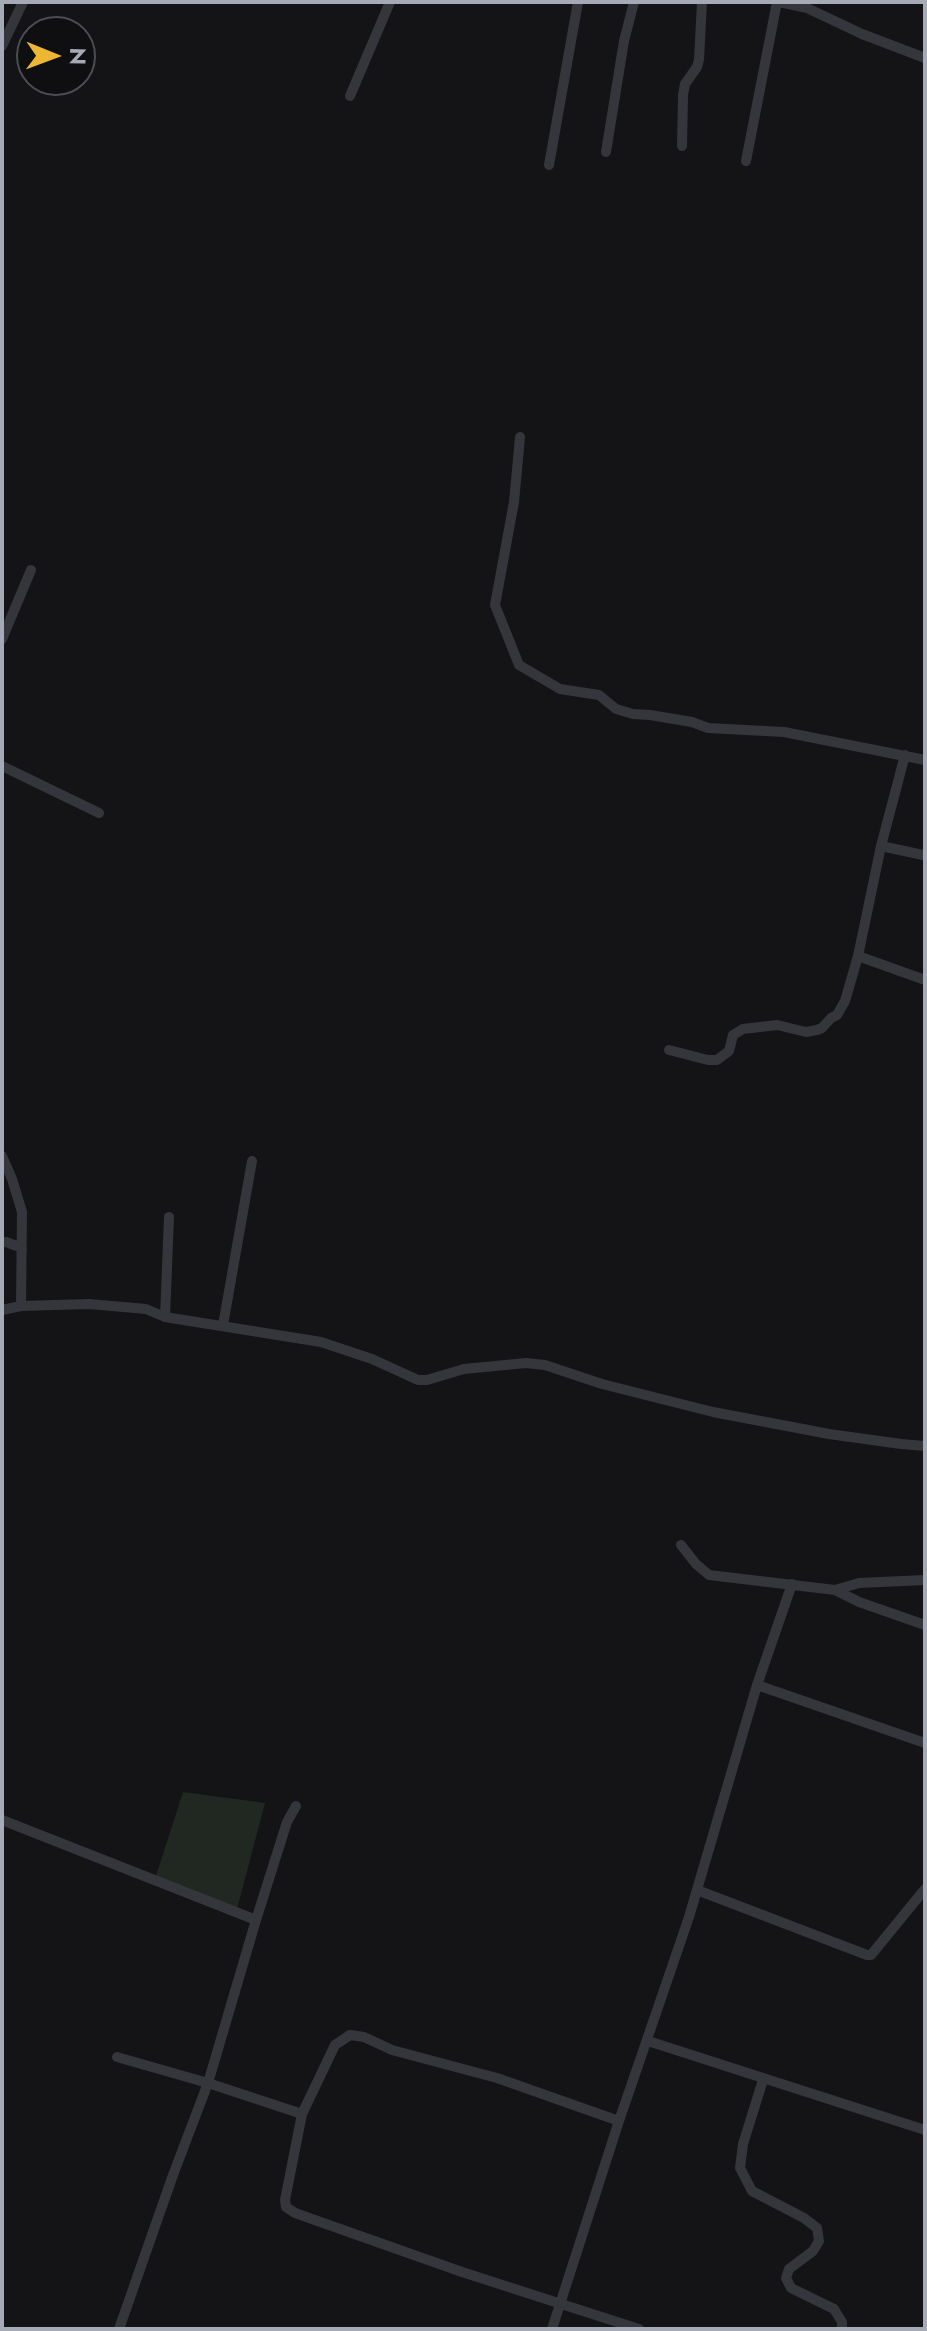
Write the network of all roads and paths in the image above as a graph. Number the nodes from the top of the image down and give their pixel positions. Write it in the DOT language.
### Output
graph roads {
  1 [pos="23,2"];
  2 [pos="390,2"];
  3 [pos="578,2"];
  4 [pos="634,2"];
  5 [pos="702,2"];
  6 [pos="778,2"];
  7 [pos="2,46"];
  8 [pos="925,58"];
  9 [pos="350,96"];
  10 [pos="682,146"];
  11 [pos="606,152"];
  12 [pos="746,161"];
  13 [pos="549,165"];
  14 [pos="520,437"];
  15 [pos="31,570"];
  16 [pos="2,639"];
  17 [pos="905,755"];
  18 [pos="925,760"];
  19 [pos="2,766"];
  20 [pos="99,813"];
  21 [pos="881,846"];
  22 [pos="923,855"];
  23 [pos="858,956"];
  24 [pos="925,980"];
  25 [pos="669,1050"];
  26 [pos="2,1156"];
  27 [pos="252,1161"];
  28 [pos="169,1217"];
  29 [pos="2,1242"];
  30 [pos="22,1248"];
  31 [pos="21,1306"];
  32 [pos="2,1310"];
  33 [pos="165,1317"];
  34 [pos="223,1325"];
  35 [pos="925,1446"];
  36 [pos="681,1545"];
  37 [pos="925,1580"];
  38 [pos="792,1584"];
  39 [pos="835,1590"];
  40 [pos="925,1625"];
  41 [pos="757,1685"];
  42 [pos="925,1743"];
  43 [pos="296,1806"];
  44 [pos="2,1820"];
  45 [pos="925,1889"];
  46 [pos="697,1890"];
  47 [pos="256,1920"];
  48 [pos="648,2041"];
  49 [pos="117,2057"];
  50 [pos="763,2080"];
  51 [pos="208,2083"];
  52 [pos="302,2114"];
  53 [pos="619,2121"];
  54 [pos="925,2130"];
  55 [pos="560,2304"];
  56 [pos="119,2329"];
  57 [pos="552,2329"];
  58 [pos="639,2329"];
  59 [pos="842,2329"];
  1 -- 7 [label="street"];
  2 -- 9 [label="street"];
  3 -- 13 [label="street"];
  4 -- 11 [label="street"];
  5 -- 10 [label="street"];
  6 -- 8 [label="street"];
  6 -- 12 [label="street"];
  14 -- 17 [label="street"];
  15 -- 16 [label="street"];
  17 -- 18 [label="street"];
  17 -- 21 [label="street"];
  19 -- 20 [label="street"];
  21 -- 22 [label="street"];
  21 -- 23 [label="street"];
  23 -- 24 [label="street"];
  23 -- 25 [label="street"];
  26 -- 30 [label="street"];
  27 -- 34 [label="street"];
  28 -- 33 [label="street"];
  29 -- 30 [label="street"];
  30 -- 31 [label="street"];
  31 -- 32 [label="street"];
  31 -- 33 [label="street"];
  33 -- 34 [label="street"];
  34 -- 35 [label="street"];
  36 -- 38 [label="street"];
  37 -- 39 [label="street"];
  38 -- 39 [label="street"];
  38 -- 41 [label="street"];
  39 -- 40 [label="street"];
  41 -- 42 [label="street"];
  41 -- 46 [label="street"];
  43 -- 47 [label="street"];
  44 -- 47 [label="street"];
  45 -- 46 [label="street"];
  46 -- 48 [label="street"];
  47 -- 51 [label="street"];
  48 -- 50 [label="street"];
  48 -- 53 [label="street"];
  49 -- 51 [label="street"];
  50 -- 54 [label="street"];
  50 -- 59 [label="street"];
  51 -- 52 [label="street"];
  51 -- 56 [label="street"];
  52 -- 53 [label="street"];
  52 -- 55 [label="street"];
  53 -- 55 [label="street"];
  55 -- 57 [label="street"];
  55 -- 58 [label="street"];
}
